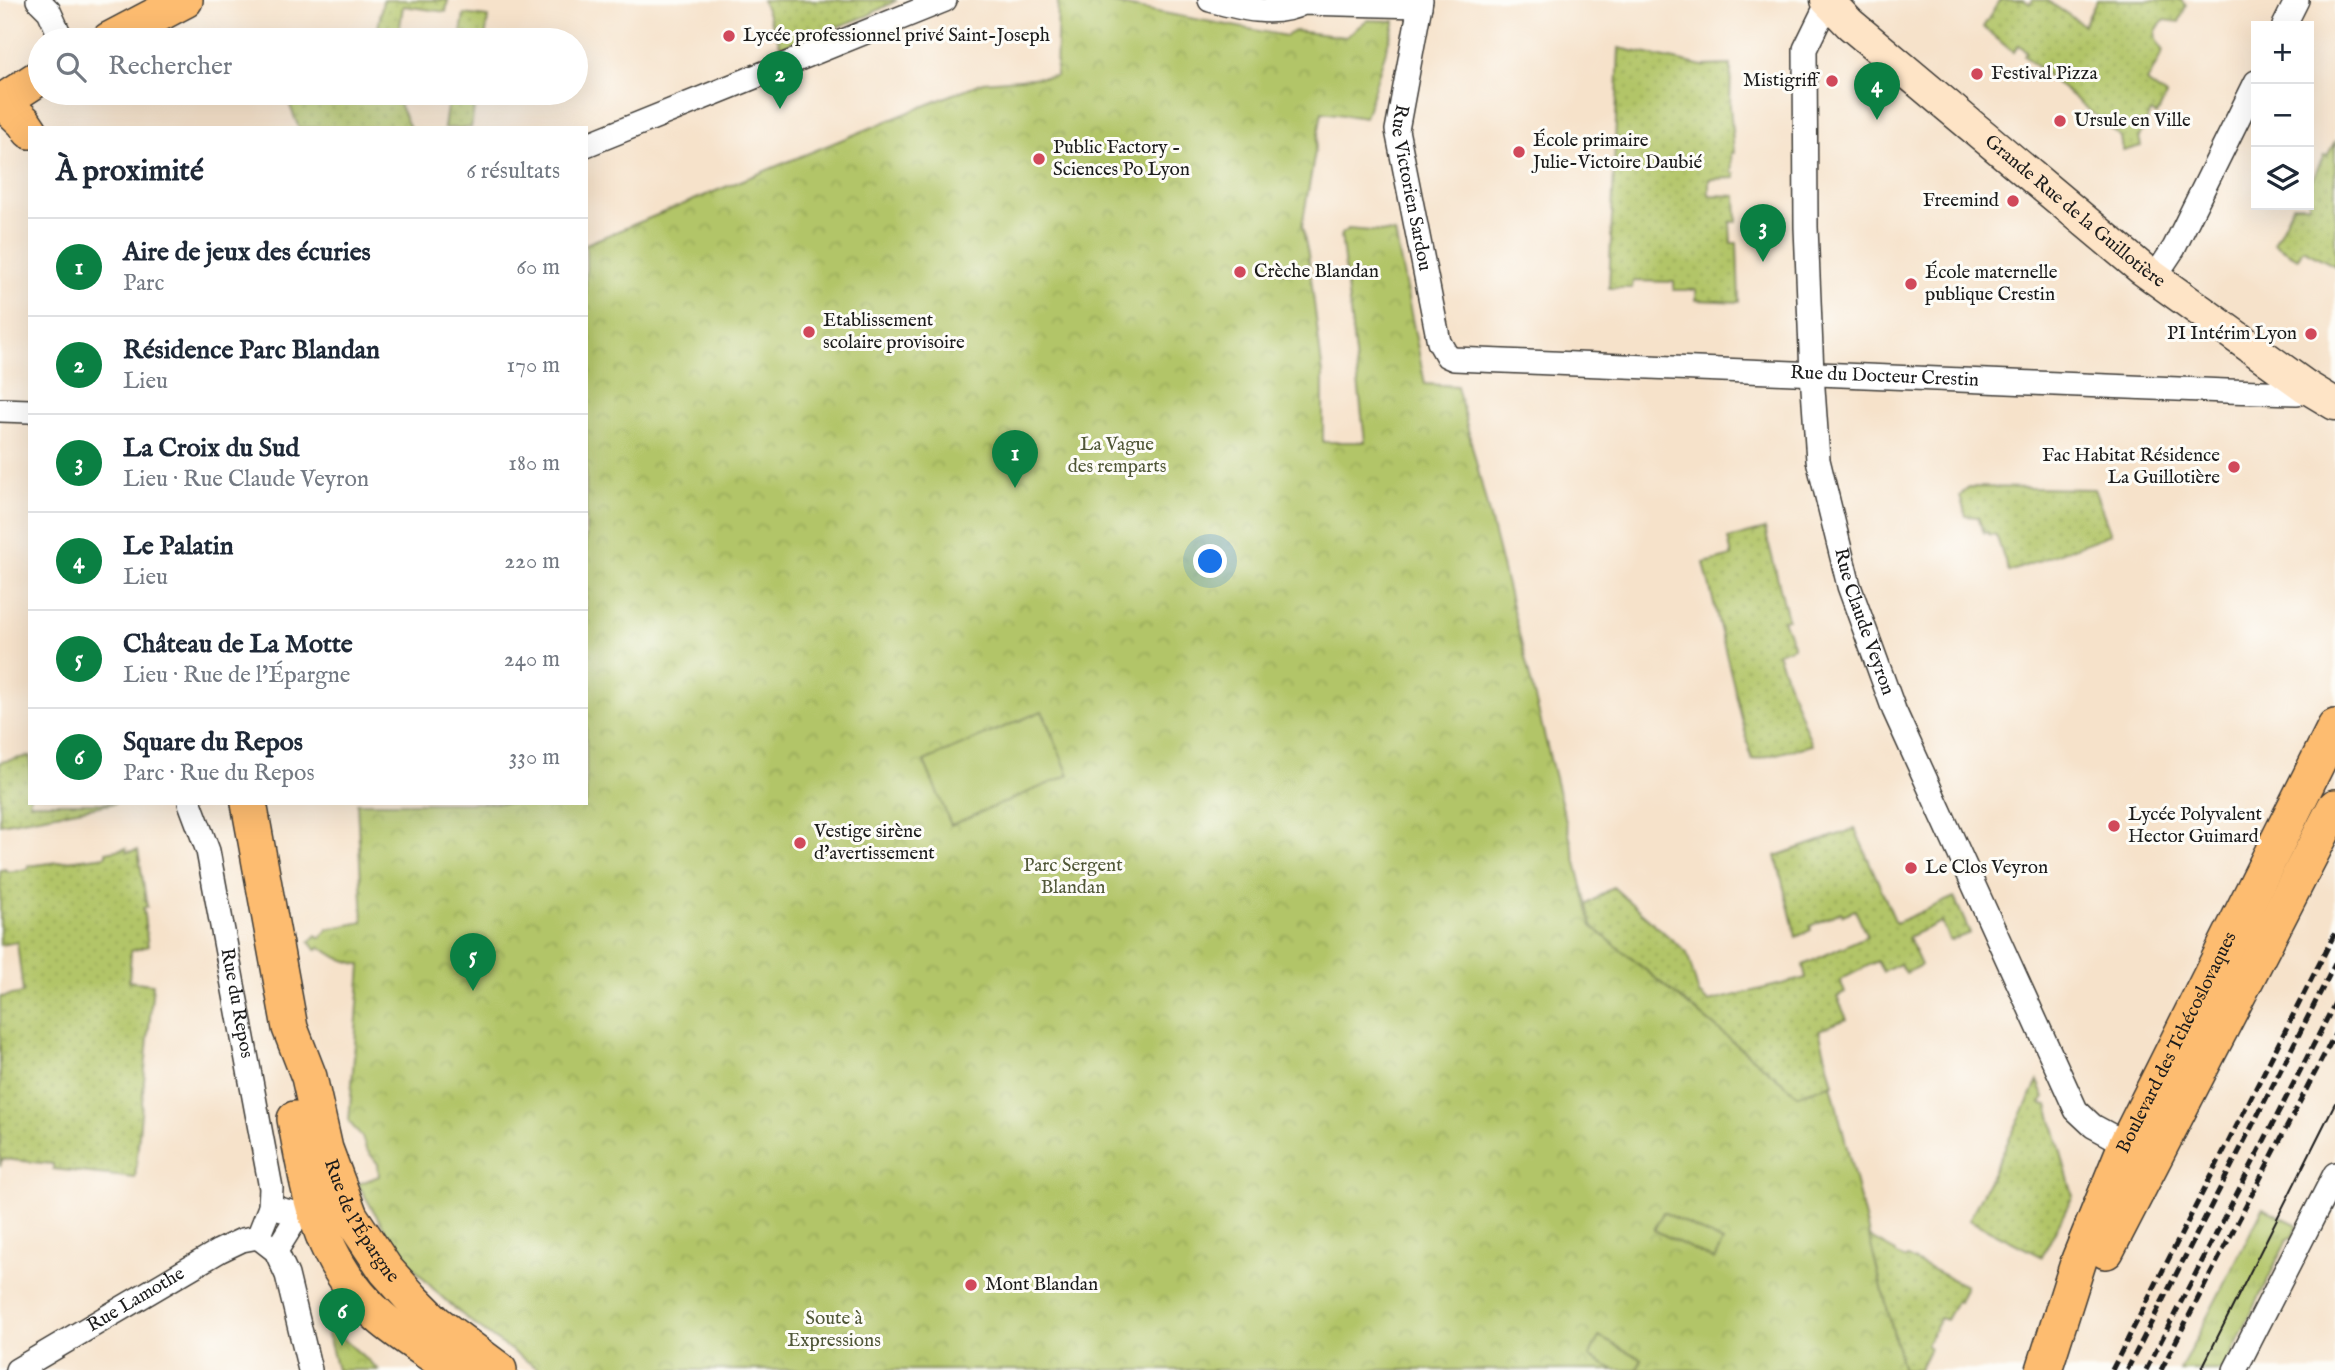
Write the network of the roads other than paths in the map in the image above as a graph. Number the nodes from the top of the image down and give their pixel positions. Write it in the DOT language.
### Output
graph roads {
  1 [pos="38,0"];
  2 [pos="185,0"];
  3 [pos="945,0"];
  4 [pos="1210,0"];
  5 [pos="1828,0"];
  6 [pos="2297,0"];
  7 [pos="1420,3"];
  8 [pos="2286,21"];
  9 [pos="57,28"];
  10 [pos="132,28"];
  11 [pos="28,84"];
  12 [pos="2255,84"];
  13 [pos="1,101"];
  14 [pos="28,128"];
  15 [pos="588,144"];
  16 [pos="2154,278"];
  17 [pos="1463,361"];
  18 [pos="1812,374"];
  19 [pos="2305,386"];
  20 [pos="2335,404"];
  21 [pos="0,410"];
  22 [pos="28,411"];
  23 [pos="2335,727"];
  24 [pos="191,805"];
  25 [pos="249,805"];
  26 [pos="2335,807"];
  27 [pos="290,1028"];
  28 [pos="2137,1156"];
  29 [pos="2335,1174"];
  30 [pos="270,1207"];
  31 [pos="306,1211"];
  32 [pos="267,1244"];
  33 [pos="17,1370"];
  34 [pos="310,1370"];
  35 [pos="454,1370"];
  36 [pos="499,1370"];
  37 [pos="2046,1370"];
  38 [pos="2235,1370"];
  1 -- 9 [label="street"];
  2 -- 10 [label="main road"];
  3 -- 15 [label="street"];
  4 -- 7 [label="street"];
  5 -- 16 [label="main road, Grande Rue de la Guillotière"];
  5 -- 18 [label="street, Rue Claude Veyron"];
  6 -- 8 [label="street"];
  7 -- 17 [label="street, Rue Victorien Sardou"];
  11 -- 13 [label="main road"];
  12 -- 16 [label="street"];
  13 -- 14 [label="main road"];
  16 -- 19 [label="main road, Grande Rue de la Guillotière"];
  17 -- 18 [label="street, Rue du Docteur Crestin"];
  18 -- 19 [label="street, Rue du Docteur Crestin"];
  18 -- 28 [label="street, Rue Claude Veyron"];
  19 -- 20 [label="main road, Grande Rue de la Guillotière"];
  21 -- 22 [label="street"];
  23 -- 28 [label="main road, Boulevard des Tchécoslovaques"];
  24 -- 30 [label="street, Rue du Repos"];
  25 -- 27 [label="main road, Rue de l'Épargne"];
  26 -- 28 [label="main road, Boulevard des Tchécoslovaques"];
  27 -- 31 [label="main road, Rue de l'Épargne"];
  27 -- 36 [label="main road, Rue de l'Épargne"];
  28 -- 37 [label="main road, Boulevard des Tchécoslovaques"];
  29 -- 38 [label="street"];
  30 -- 31 [label="street"];
  30 -- 32 [label="street, Rue du Repos"];
  31 -- 32 [label="street"];
  31 -- 35 [label="main road, Rue de l'Épargne"];
  32 -- 33 [label="street, Rue Lamothe"];
  32 -- 34 [label="street"];
}
